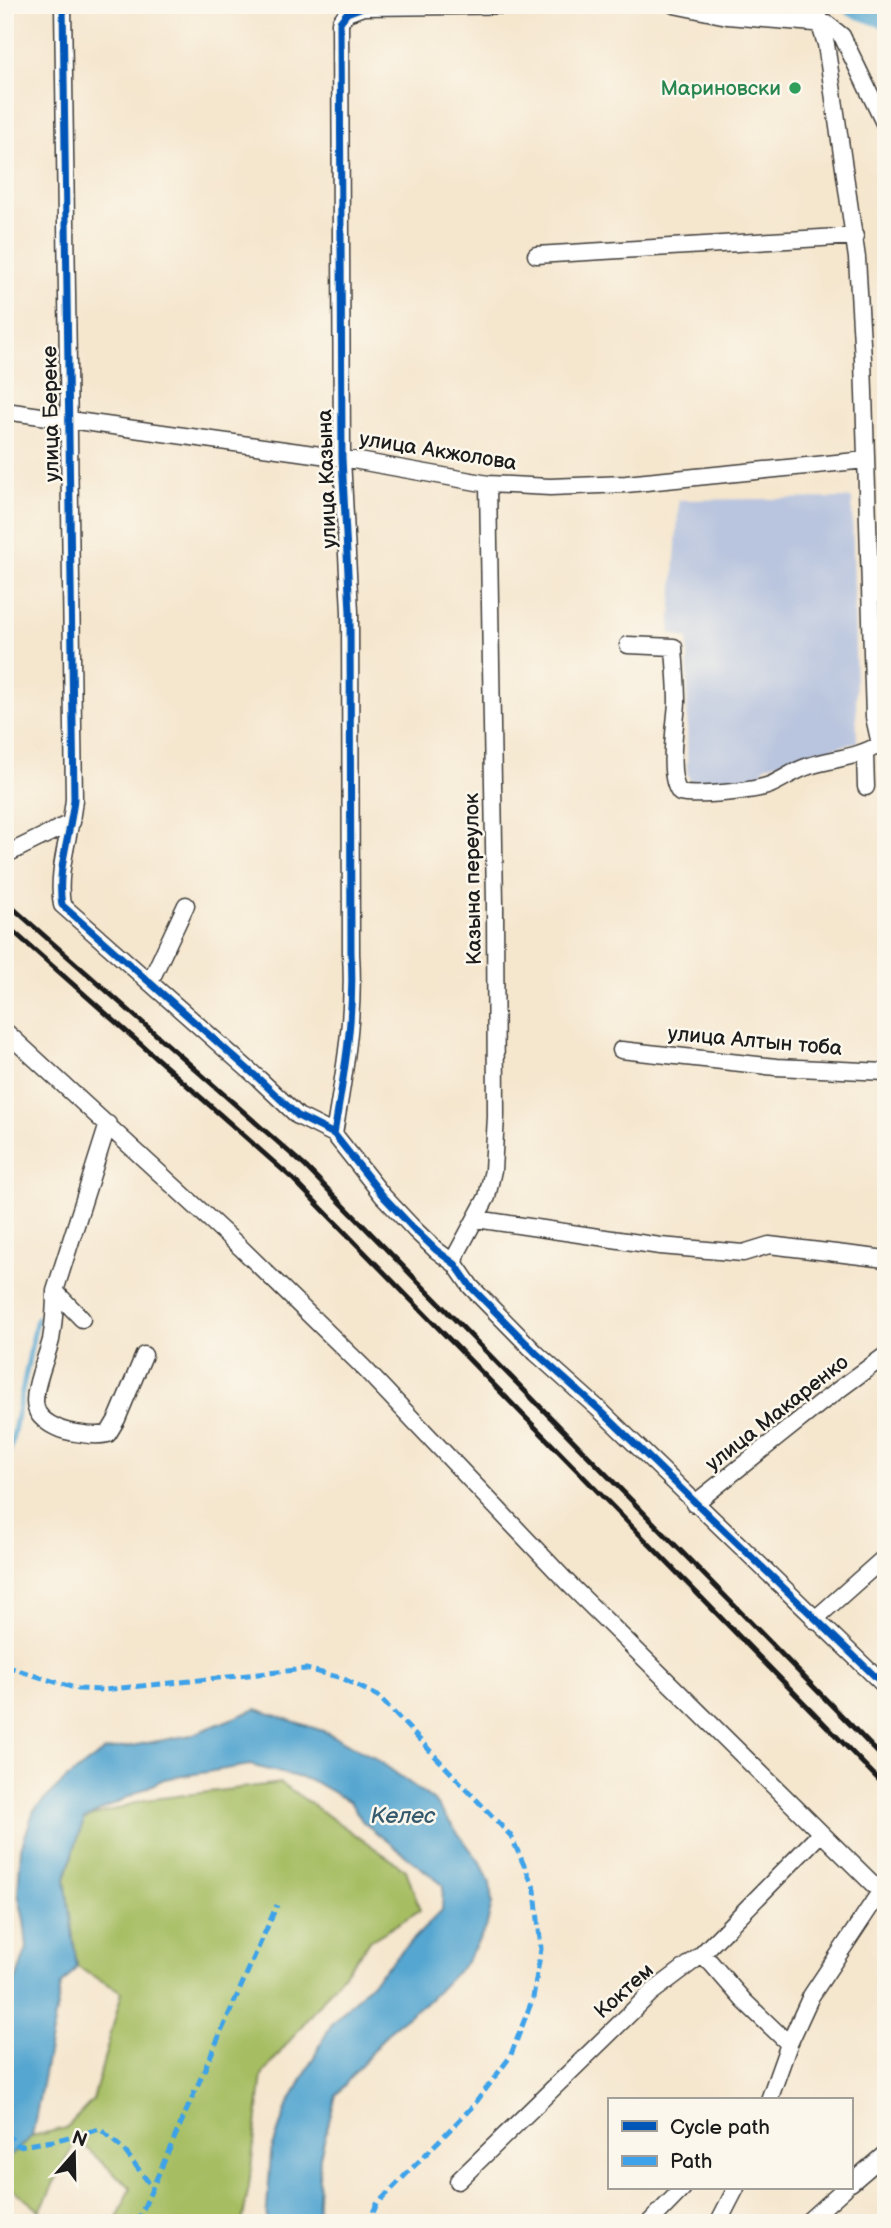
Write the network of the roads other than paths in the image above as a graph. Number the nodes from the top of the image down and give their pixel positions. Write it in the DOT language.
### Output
graph roads {
  1 [pos="63,5"];
  2 [pos="534,5"];
  3 [pos="674,5"];
  4 [pos="819,14"];
  5 [pos="886,127"];
  6 [pos="855,236"];
  7 [pos="536,255"];
  8 [pos="5,411"];
  9 [pos="69,420"];
  10 [pos="342,457"];
  11 [pos="866,460"];
  12 [pos="488,484"];
  13 [pos="628,645"];
  14 [pos="883,747"];
  15 [pos="865,754"];
  16 [pos="866,787"];
  17 [pos="72,822"];
  18 [pos="5,855"];
  19 [pos="186,905"];
  20 [pos="150,982"];
  21 [pos="5,1031"];
  22 [pos="621,1050"];
  23 [pos="886,1072"];
  24 [pos="108,1124"];
  25 [pos="334,1134"];
  26 [pos="477,1219"];
  27 [pos="886,1259"];
  28 [pos="455,1264"];
  29 [pos="55,1291"];
  30 [pos="82,1319"];
  31 [pos="144,1355"];
  32 [pos="886,1355"];
  33 [pos="694,1504"];
  34 [pos="886,1556"];
  35 [pos="814,1620"];
  36 [pos="886,1687"];
  37 [pos="820,1834"];
  38 [pos="883,1894"];
  39 [pos="700,1956"];
  40 [pos="789,2044"];
  41 [pos="770,2098"];
  42 [pos="886,2153"];
  43 [pos="458,2181"];
  44 [pos="852,2181"];
  45 [pos="681,2190"];
  46 [pos="735,2190"];
  47 [pos="843,2190"];
  48 [pos="649,2223"];
  49 [pos="718,2223"];
  50 [pos="806,2223"];
  1 -- 9 [label="street, улица Береке"];
  2 -- 10 [label="street, улица Казына"];
  3 -- 4 [label="street"];
  4 -- 5 [label="street"];
  4 -- 6 [label="street"];
  6 -- 7 [label="street"];
  6 -- 11 [label="street"];
  8 -- 9 [label="street, улица Акжолова"];
  9 -- 10 [label="street, улица Акжолова"];
  9 -- 17 [label="street, улица Береке"];
  10 -- 12 [label="street, улица Акжолова"];
  10 -- 25 [label="street, улица Казына"];
  11 -- 12 [label="street, улица Акжолова"];
  11 -- 14 [label="street"];
  12 -- 26 [label="street, Казына переулок"];
  13 -- 15 [label="street"];
  14 -- 15 [label="street"];
  15 -- 16 [label="street"];
  17 -- 18 [label="street"];
  17 -- 20 [label="street, улица Береке"];
  19 -- 20 [label="street"];
  20 -- 25 [label="street"];
  21 -- 24 [label="street"];
  22 -- 23 [label="street, улица Алтын тоба"];
  24 -- 29 [label="street"];
  24 -- 37 [label="street"];
  25 -- 28 [label="street"];
  26 -- 27 [label="street"];
  26 -- 28 [label="street, Казына переулок"];
  28 -- 33 [label="street"];
  29 -- 30 [label="street"];
  29 -- 31 [label="street"];
  32 -- 33 [label="street, улица Макаренко"];
  33 -- 35 [label="street"];
  34 -- 35 [label="street"];
  35 -- 36 [label="street"];
  37 -- 38 [label="street"];
  37 -- 39 [label="street, Коктем"];
  38 -- 40 [label="street"];
  39 -- 40 [label="street"];
  39 -- 43 [label="street, Коктем"];
  40 -- 41 [label="street"];
  42 -- 44 [label="street"];
  45 -- 48 [label="street"];
  46 -- 49 [label="street"];
  47 -- 50 [label="street"];
}
